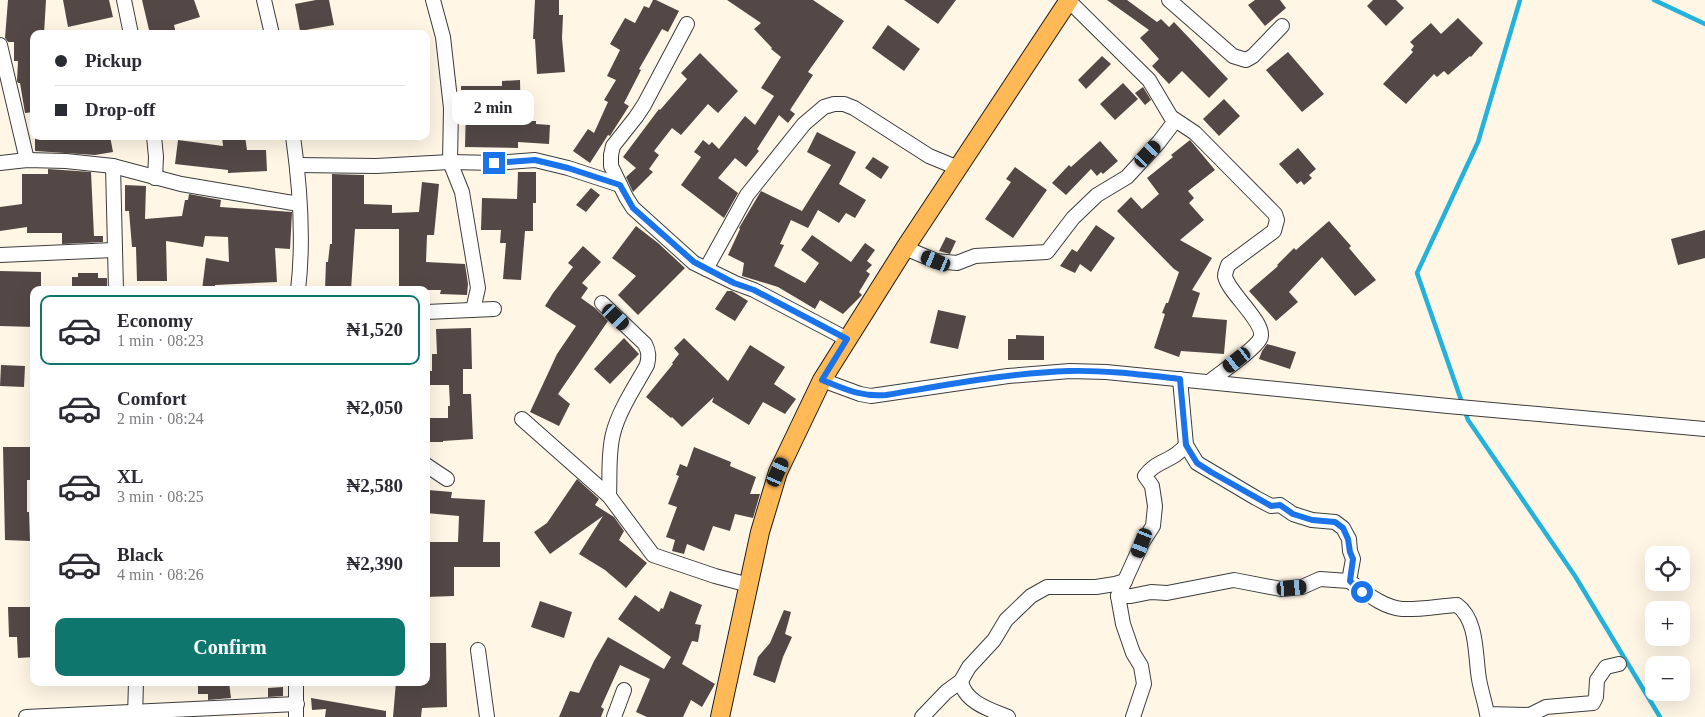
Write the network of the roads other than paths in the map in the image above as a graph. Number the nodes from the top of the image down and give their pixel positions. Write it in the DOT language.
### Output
graph roads {
  1 [pos="124,0"];
  2 [pos="264,0"];
  3 [pos="433,0"];
  4 [pos="1069,0"];
  5 [pos="1169,0"];
  6 [pos="687,24"];
  7 [pos="1282,26"];
  8 [pos="130,30"];
  9 [pos="271,30"];
  10 [pos="0,45"];
  11 [pos="1175,121"];
  12 [pos="154,140"];
  13 [pos="294,140"];
  14 [pos="27,160"];
  15 [pos="450,162"];
  16 [pos="0,163"];
  17 [pos="297,165"];
  18 [pos="113,166"];
  19 [pos="958,168"];
  20 [pos="156,178"];
  21 [pos="620,185"];
  22 [pos="299,204"];
  23 [pos="905,248"];
  24 [pos="114,250"];
  25 [pos="0,255"];
  26 [pos="706,269"];
  27 [pos="116,286"];
  28 [pos="298,286"];
  29 [pos="602,303"];
  30 [pos="494,309"];
  31 [pos="473,310"];
  32 [pos="430,312"];
  33 [pos="847,339"];
  34 [pos="1180,379"];
  35 [pos="822,380"];
  36 [pos="1209,382"];
  37 [pos="522,419"];
  38 [pos="1705,429"];
  39 [pos="1186,445"];
  40 [pos="430,468"];
  41 [pos="447,479"];
  42 [pos="609,496"];
  43 [pos="1125,581"];
  44 [pos="1350,581"];
  45 [pos="748,585"];
  46 [pos="1118,596"];
  47 [pos="478,650"];
  48 [pos="1619,664"];
  49 [pos="961,681"];
  50 [pos="136,686"];
  51 [pos="296,686"];
  52 [pos="624,690"];
  53 [pos="296,710"];
  54 [pos="135,714"];
  55 [pos="26,717"];
  56 [pos="487,717"];
  57 [pos="614,717"];
  58 [pos="720,717"];
  59 [pos="922,717"];
  60 [pos="1008,717"];
  61 [pos="1133,717"];
  1 -- 8 [label="street"];
  2 -- 9 [label="street"];
  3 -- 15 [label="street"];
  4 -- 11 [label="street"];
  4 -- 19 [label="main road"];
  5 -- 7 [label="street"];
  6 -- 21 [label="street"];
  10 -- 14 [label="street"];
  11 -- 23 [label="street"];
  11 -- 36 [label="street"];
  12 -- 20 [label="street"];
  13 -- 17 [label="street"];
  14 -- 16 [label="street"];
  14 -- 18 [label="street"];
  15 -- 17 [label="street"];
  15 -- 21 [label="street"];
  15 -- 31 [label="street"];
  17 -- 22 [label="street"];
  18 -- 20 [label="street"];
  18 -- 24 [label="street"];
  19 -- 23 [label="main road"];
  19 -- 26 [label="street"];
  20 -- 22 [label="street"];
  21 -- 26 [label="street"];
  22 -- 28 [label="street"];
  23 -- 33 [label="main road"];
  24 -- 25 [label="street"];
  24 -- 27 [label="street"];
  26 -- 33 [label="street"];
  29 -- 42 [label="street"];
  30 -- 31 [label="street"];
  31 -- 32 [label="street"];
  33 -- 35 [label="main road"];
  34 -- 35 [label="street"];
  34 -- 36 [label="street"];
  34 -- 39 [label="street"];
  35 -- 45 [label="main road"];
  36 -- 38 [label="street"];
  37 -- 42 [label="street"];
  39 -- 43 [label="street"];
  39 -- 44 [label="street"];
  40 -- 41 [label="street"];
  42 -- 45 [label="street"];
  43 -- 46 [label="street"];
  43 -- 49 [label="street"];
  44 -- 46 [label="street"];
  44 -- 48 [label="street"];
  45 -- 58 [label="main road"];
  46 -- 61 [label="street"];
  47 -- 56 [label="street"];
  49 -- 59 [label="street"];
  49 -- 60 [label="street"];
  50 -- 54 [label="street"];
  51 -- 53 [label="street"];
  52 -- 57 [label="street"];
  53 -- 54 [label="street"];
  54 -- 55 [label="street"];
}
